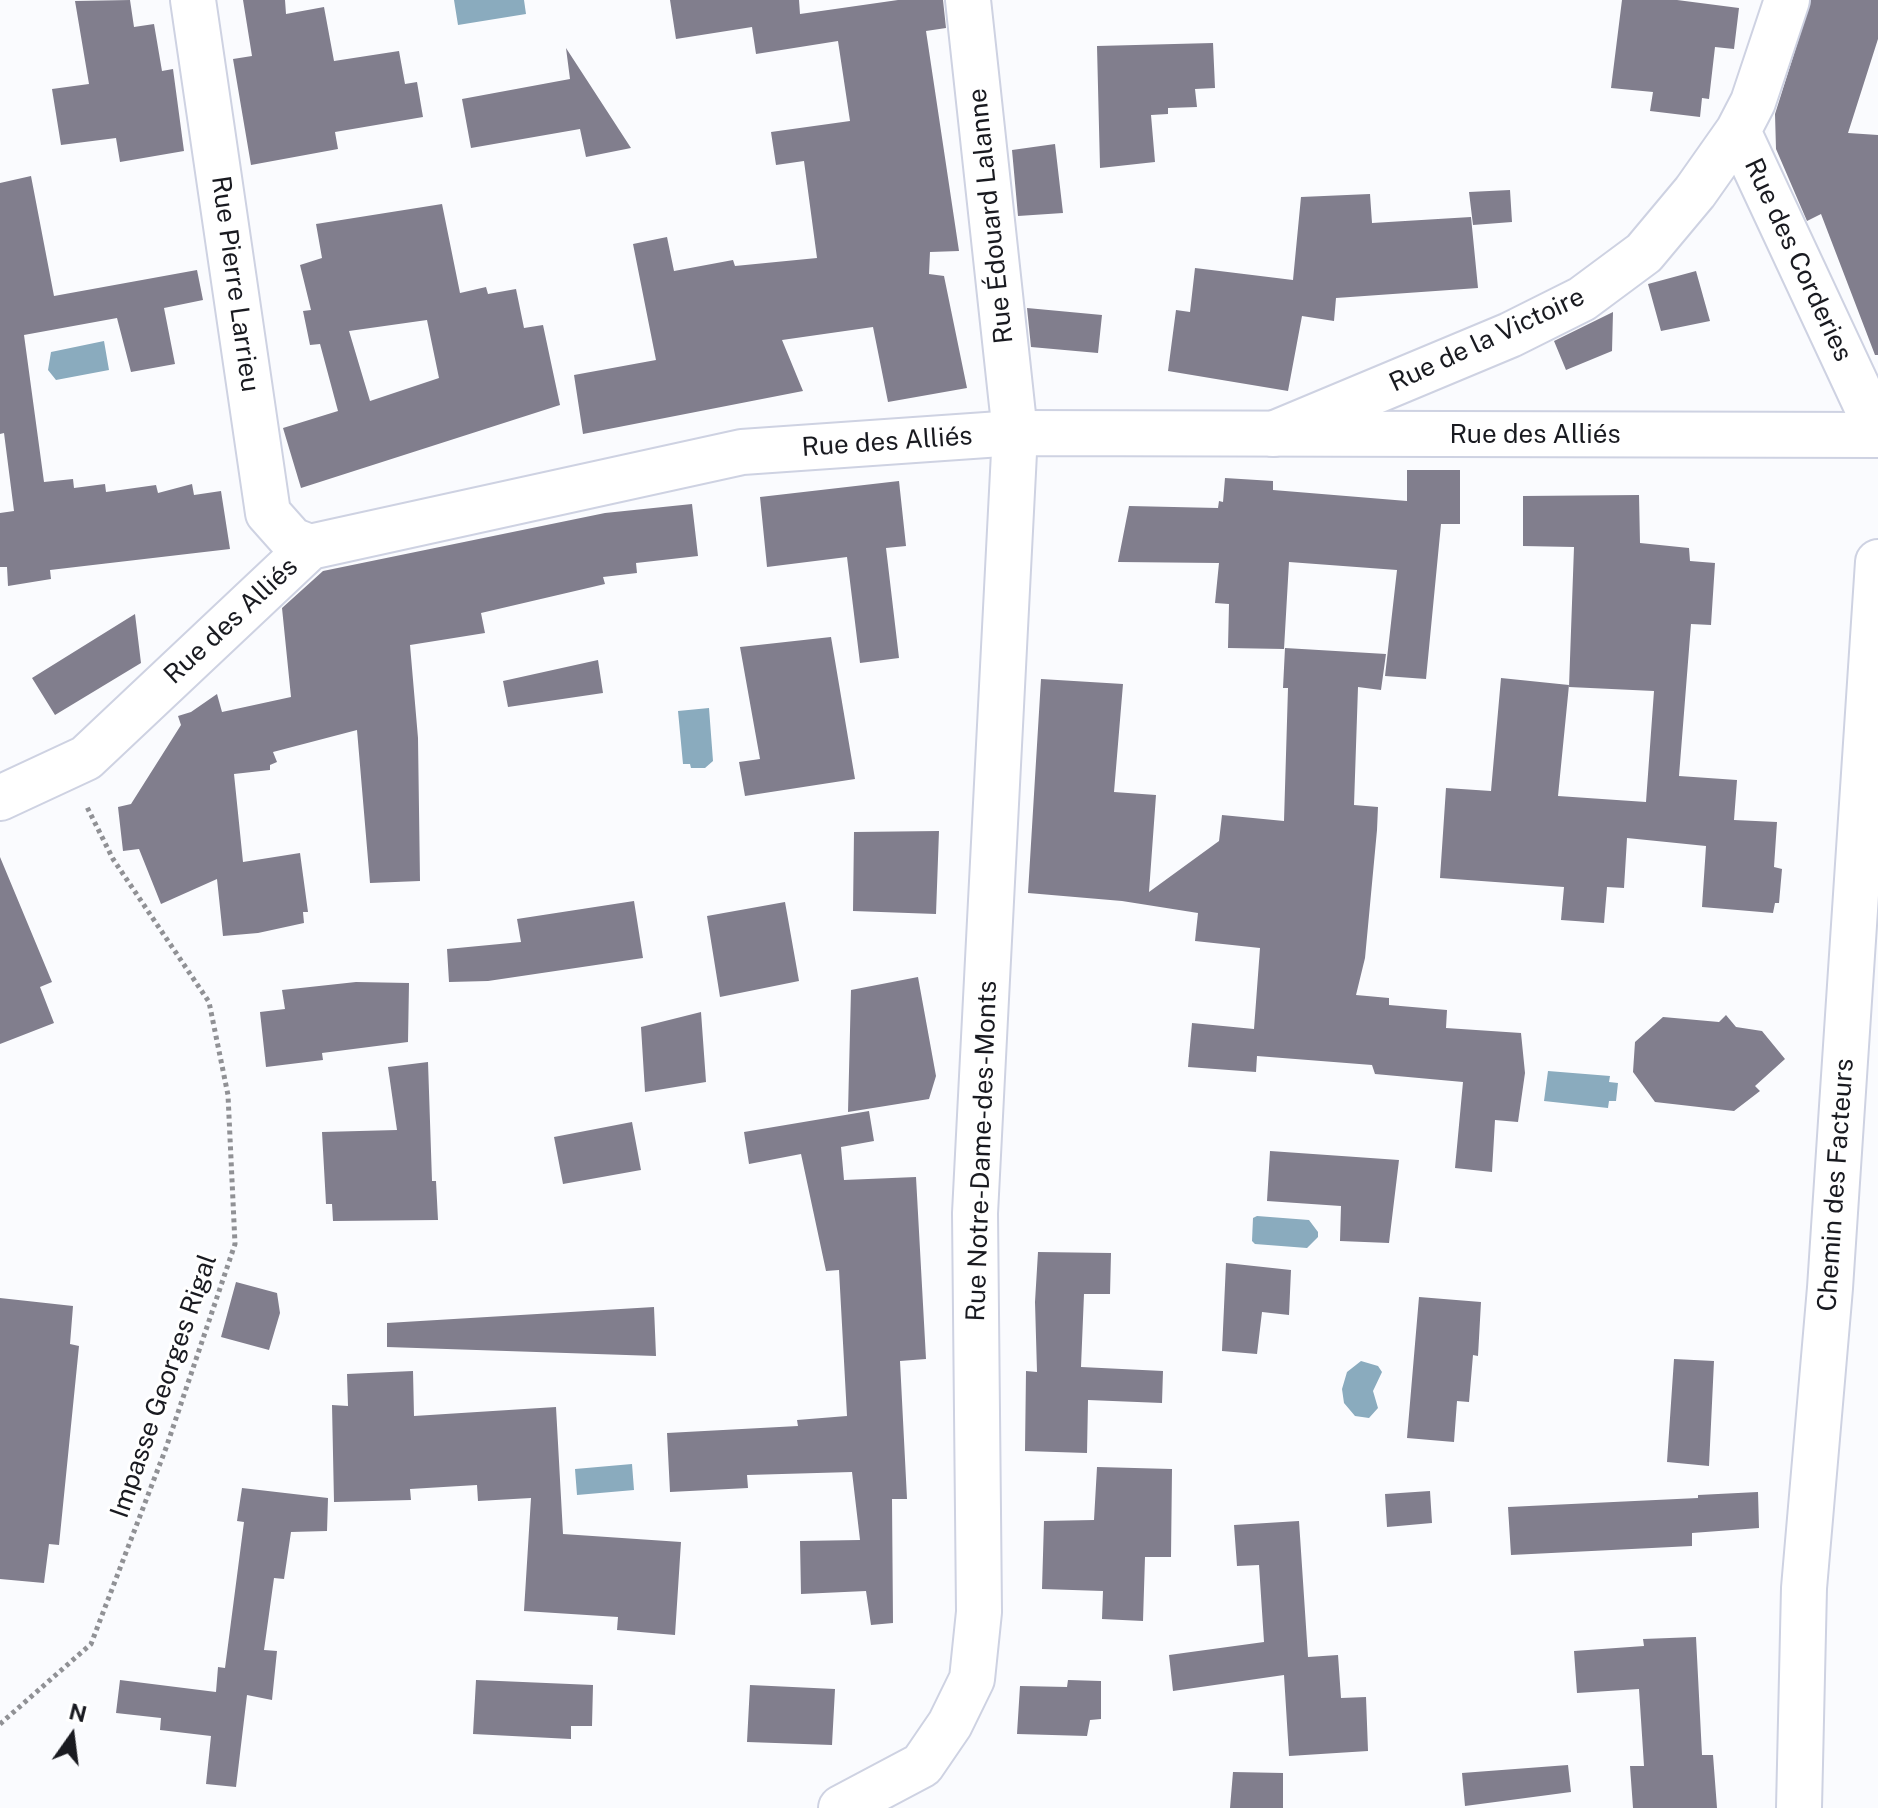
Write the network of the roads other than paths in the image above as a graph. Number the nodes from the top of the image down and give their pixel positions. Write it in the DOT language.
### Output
graph roads {
  1 [pos="193,0"];
  2 [pos="968,0"];
  3 [pos="1787,0"];
  4 [pos="1738,131"];
  5 [pos="1015,433"];
  6 [pos="1878,433"];
  7 [pos="1273,434"];
  8 [pos="310,547"];
  9 [pos="1878,562"];
  10 [pos="0,798"];
  11 [pos="841,1808"];
  12 [pos="1799,1808"];
  1 -- 8 [label="street, Rue Pierre Larrieu"];
  2 -- 5 [label="street, Rue Édouard Lalanne"];
  3 -- 4 [label="street, Rue de la Victoire"];
  4 -- 6 [label="street, Rue des Corderies"];
  4 -- 7 [label="street, Rue de la Victoire"];
  5 -- 7 [label="street, Rue des Alliés"];
  5 -- 8 [label="street, Rue des Alliés"];
  5 -- 11 [label="street, Rue Notre-Dame-des-Monts"];
  6 -- 7 [label="street, Rue des Alliés"];
  8 -- 10 [label="street, Rue des Alliés"];
  9 -- 12 [label="street, Chemin des Facteurs"];
}
